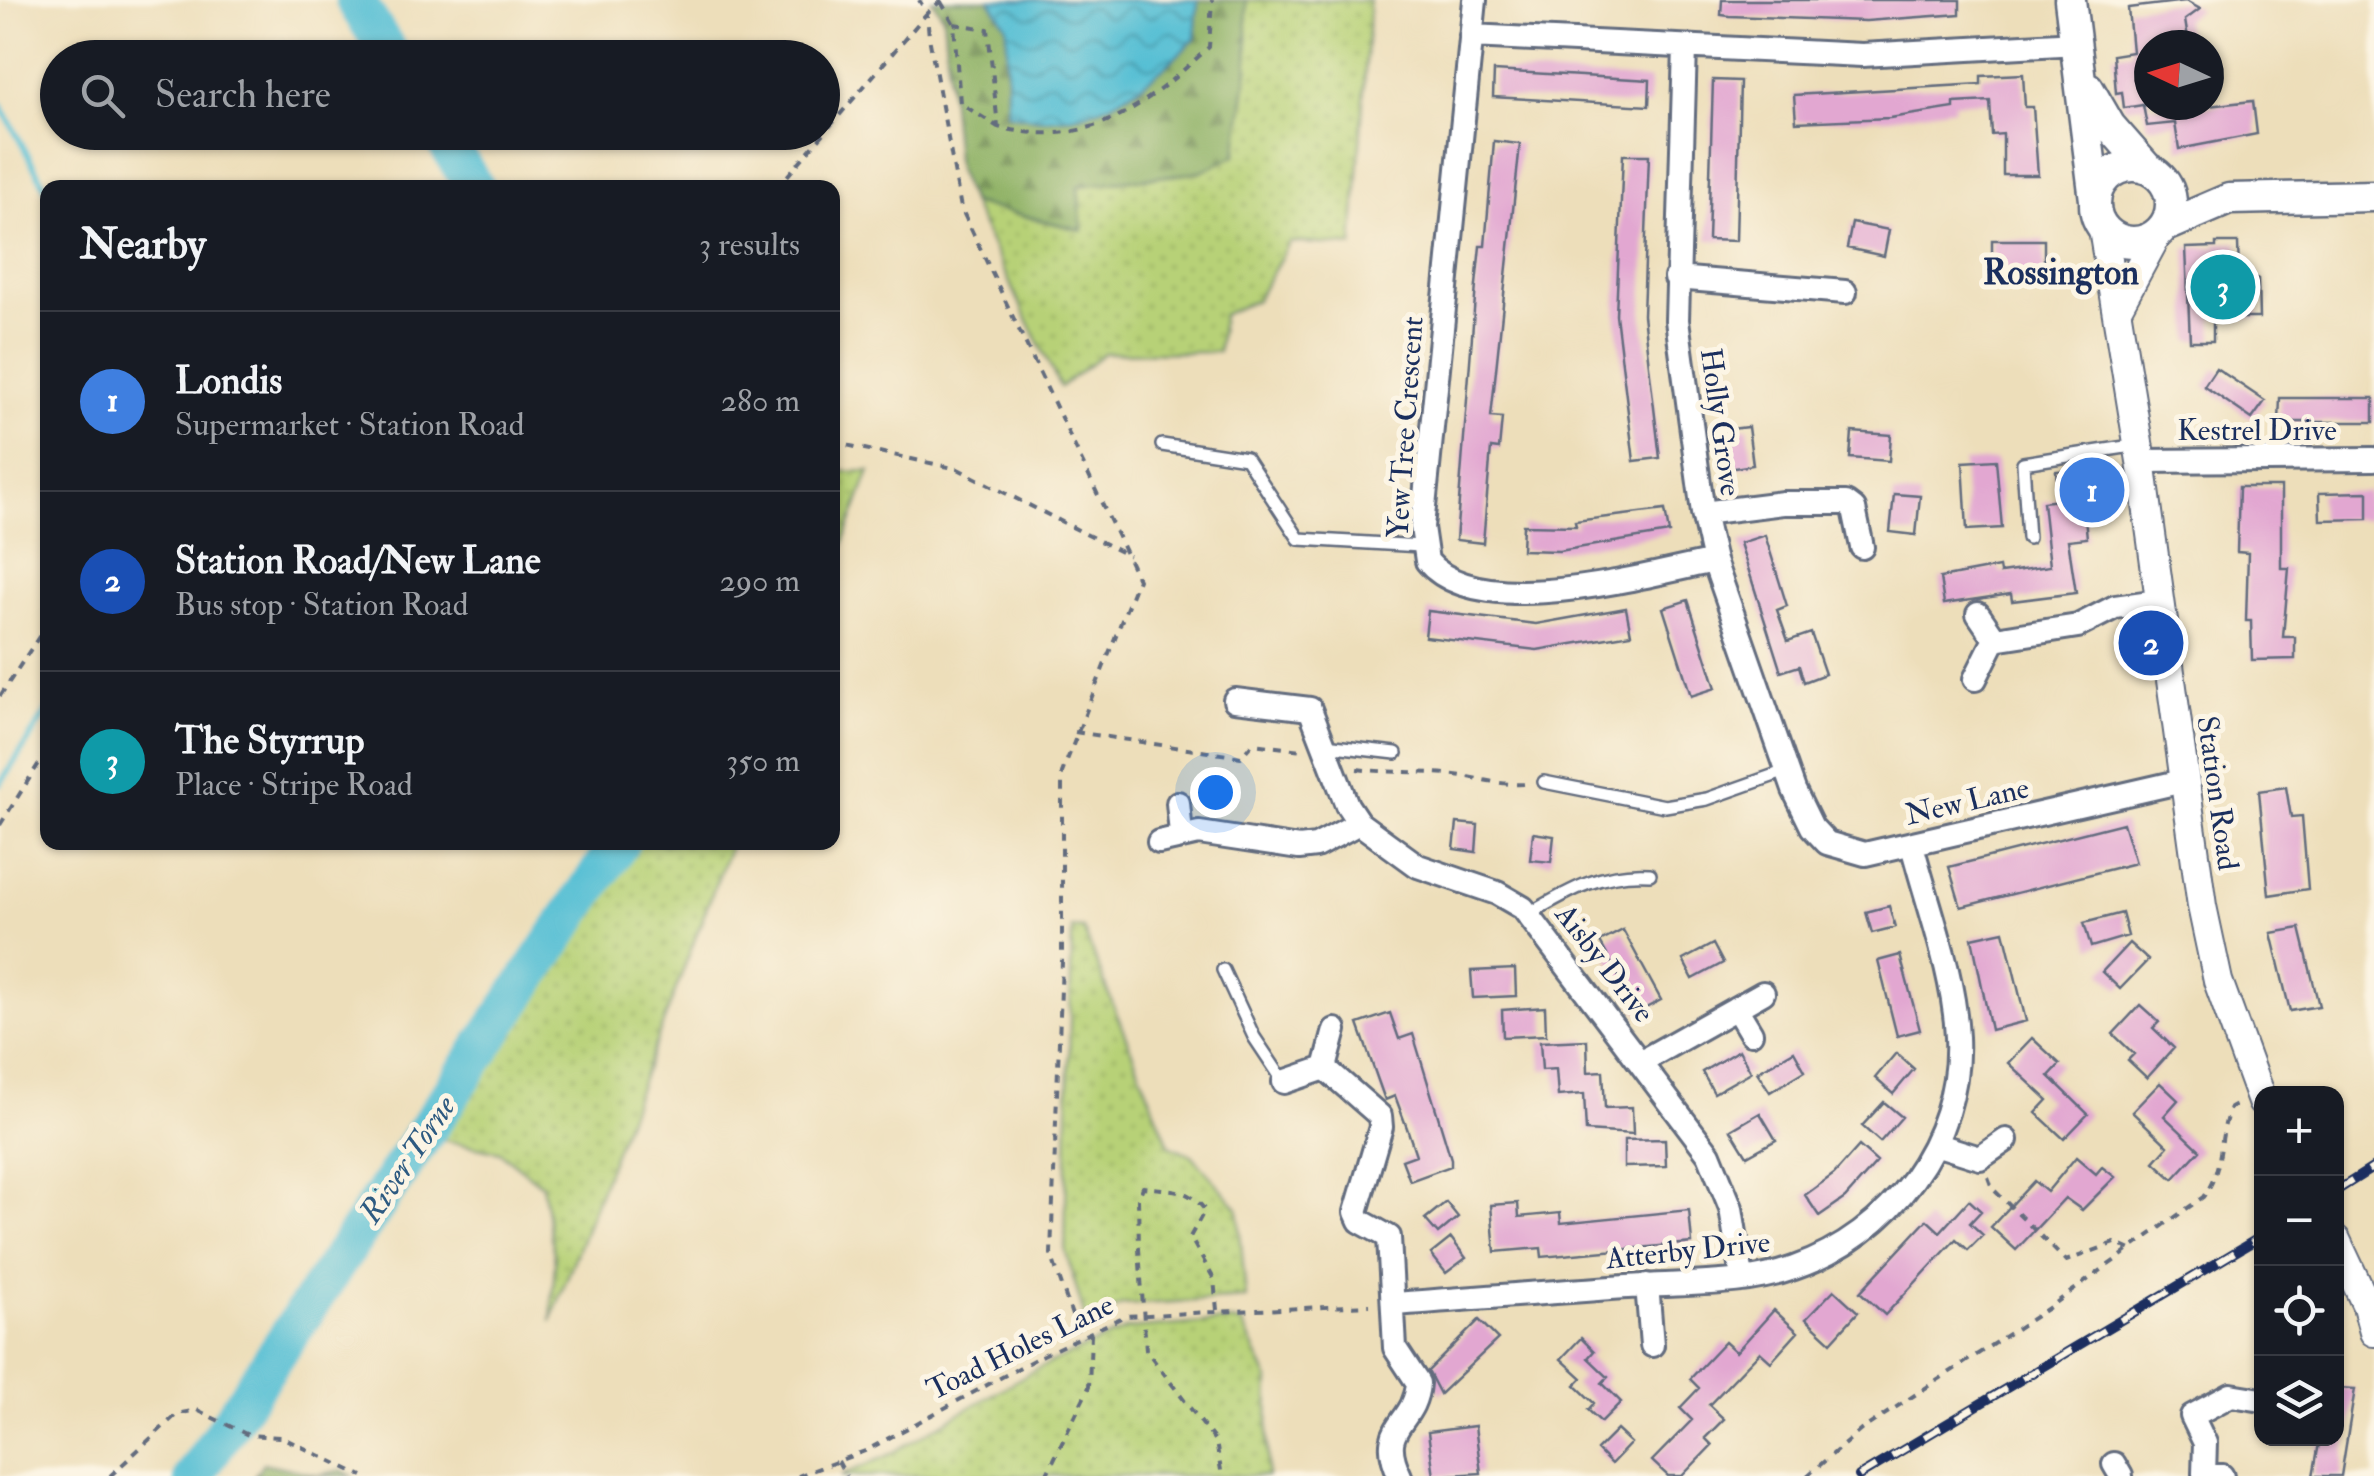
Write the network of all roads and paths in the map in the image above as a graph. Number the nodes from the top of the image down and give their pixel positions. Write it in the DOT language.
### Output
graph roads {
  1 [pos="920,0"];
  2 [pos="1212,0"];
  3 [pos="1474,0"];
  4 [pos="2070,0"];
  5 [pos="941,1"];
  6 [pos="932,10"];
  7 [pos="954,24"];
  8 [pos="1470,36"];
  9 [pos="2077,42"];
  10 [pos="1685,48"];
  11 [pos="2081,76"];
  12 [pos="840,116"];
  13 [pos="998,127"];
  14 [pos="810,150"];
  15 [pos="2152,170"];
  16 [pos="784,180"];
  17 [pos="2374,196"];
  18 [pos="2229,199"];
  19 [pos="2099,217"];
  20 [pos="2162,229"];
  21 [pos="1676,278"];
  22 [pos="1845,292"];
  23 [pos="2118,307"];
  24 [pos="840,444"];
  25 [pos="1162,444"];
  26 [pos="2140,453"];
  27 [pos="2374,460"];
  28 [pos="1702,513"];
  29 [pos="2028,538"];
  30 [pos="1422,546"];
  31 [pos="1862,547"];
  32 [pos="1130,556"];
  33 [pos="1714,561"];
  34 [pos="2158,601"];
  35 [pos="1978,614"];
  36 [pos="40,635"];
  37 [pos="1995,639"];
  38 [pos="1975,679"];
  39 [pos="0,696"];
  40 [pos="1235,700"];
  41 [pos="1075,732"];
  42 [pos="1396,753"];
  43 [pos="1329,755"];
  44 [pos="40,762"];
  45 [pos="2183,780"];
  46 [pos="1790,781"];
  47 [pos="1544,782"];
  48 [pos="1178,803"];
  49 [pos="1359,824"];
  50 [pos="0,825"];
  51 [pos="1912,845"];
  52 [pos="1650,874"];
  53 [pos="1529,914"];
  54 [pos="1223,970"];
  55 [pos="1763,993"];
  56 [pos="1736,1008"];
  57 [pos="1335,1030"];
  58 [pos="1751,1032"];
  59 [pos="1642,1061"];
  60 [pos="1324,1068"];
  61 [pos="1284,1082"];
  62 [pos="2255,1086"];
  63 [pos="2254,1100"];
  64 [pos="2006,1140"];
  65 [pos="1935,1144"];
  66 [pos="1980,1158"];
  67 [pos="2131,1250"];
  68 [pos="2344,1256"];
  69 [pos="1742,1278"];
  70 [pos="1647,1286"];
  71 [pos="1395,1304"];
  72 [pos="1217,1312"];
  73 [pos="2372,1314"];
  74 [pos="1144,1316"];
  75 [pos="1090,1334"];
  76 [pos="1084,1337"];
  77 [pos="1652,1345"];
  78 [pos="2254,1398"];
  79 [pos="838,1461"];
  80 [pos="2209,1475"];
  81 [pos="110,1476"];
  82 [pos="362,1476"];
  83 [pos="798,1476"];
  84 [pos="846,1476"];
  85 [pos="1046,1476"];
  86 [pos="1222,1476"];
  87 [pos="1400,1476"];
  88 [pos="1806,1476"];
  1 -- 6 [label="path"];
  2 -- 13 [label="path"];
  3 -- 8 [label="street, Yew Tree Crescent"];
  4 -- 9 [label="main road"];
  5 -- 6 [label="path"];
  5 -- 7 [label="path"];
  6 -- 12 [label="path"];
  6 -- 32 [label="path"];
  7 -- 13 [label="path"];
  7 -- 13 [label="path"];
  8 -- 10 [label="street"];
  8 -- 30 [label="street, Yew Tree Crescent"];
  9 -- 10 [label="street"];
  9 -- 11 [label="main road"];
  10 -- 21 [label="street, Holly Grove"];
  11 -- 15 [label="main road"];
  11 -- 19 [label="main road"];
  14 -- 16 [label="path"];
  15 -- 18 [label="main road"];
  15 -- 19 [label="main road"];
  15 -- 20 [label="main road"];
  17 -- 18 [label="main road"];
  18 -- 20 [label="main road"];
  19 -- 20 [label="main road"];
  19 -- 23 [label="street, Station Road"];
  20 -- 23 [label="street"];
  21 -- 22 [label="street"];
  21 -- 28 [label="street, Holly Grove"];
  23 -- 26 [label="street, Station Road"];
  24 -- 32 [label="path"];
  25 -- 30 [label="lane"];
  26 -- 27 [label="street, Kestrel Drive"];
  26 -- 29 [label="lane"];
  26 -- 34 [label="street, Station Road"];
  28 -- 31 [label="street"];
  28 -- 33 [label="street, Holly Grove"];
  30 -- 33 [label="street, Yew Tree Crescent"];
  32 -- 41 [label="path"];
  33 -- 46 [label="street, Holly Grove"];
  34 -- 37 [label="street"];
  34 -- 45 [label="street, Station Road"];
  35 -- 37 [label="street"];
  36 -- 39 [label="path"];
  37 -- 38 [label="street"];
  40 -- 43 [label="street"];
  41 -- 43 [label="path"];
  41 -- 76 [label="path"];
  42 -- 43 [label="lane"];
  43 -- 47 [label="path"];
  43 -- 49 [label="street"];
  44 -- 50 [label="path"];
  45 -- 51 [label="street, New Lane"];
  45 -- 62 [label="street, Station Road"];
  46 -- 47 [label="lane"];
  46 -- 51 [label="street, New Lane"];
  48 -- 49 [label="street"];
  49 -- 53 [label="street, Aisby Drive"];
  51 -- 65 [label="street, Atterby Drive"];
  52 -- 53 [label="lane"];
  53 -- 59 [label="street, Aisby Drive"];
  54 -- 61 [label="lane"];
  55 -- 56 [label="street"];
  56 -- 58 [label="street"];
  56 -- 59 [label="street"];
  57 -- 60 [label="street"];
  59 -- 69 [label="street, Aisby Drive"];
  60 -- 61 [label="street"];
  60 -- 71 [label="street"];
  63 -- 67 [label="path"];
  64 -- 66 [label="street"];
  65 -- 66 [label="street"];
  65 -- 69 [label="street, Atterby Drive"];
  66 -- 67 [label="path"];
  67 -- 88 [label="path"];
  68 -- 73 [label="street"];
  69 -- 70 [label="street, Atterby Drive"];
  70 -- 71 [label="street, Atterby Drive"];
  70 -- 77 [label="street"];
  71 -- 72 [label="path, Toad Holes Lane"];
  71 -- 87 [label="street"];
  72 -- 74 [label="path, Toad Holes Lane"];
  72 -- 74 [label="path"];
  74 -- 75 [label="path, Toad Holes Lane"];
  74 -- 86 [label="path"];
  75 -- 76 [label="path, Toad Holes Lane"];
  75 -- 85 [label="path"];
  76 -- 79 [label="path, Toad Holes Lane"];
  78 -- 80 [label="street"];
  79 -- 83 [label="path, Toad Holes Lane"];
  79 -- 84 [label="path"];
  81 -- 82 [label="path"];
}
